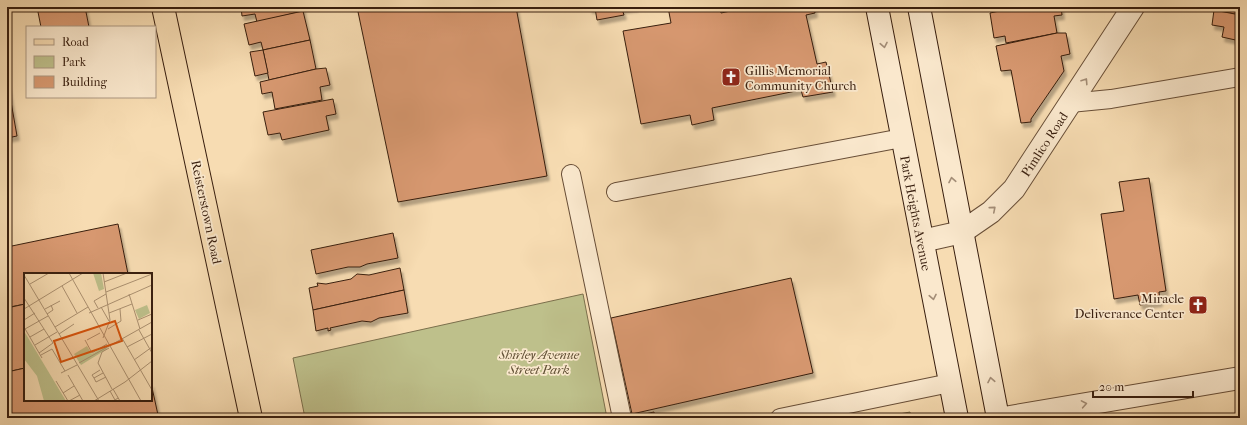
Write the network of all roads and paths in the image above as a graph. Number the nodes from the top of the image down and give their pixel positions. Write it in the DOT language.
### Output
graph roads {
  1 [pos="163,7"];
  2 [pos="877,7"];
  3 [pos="919,7"];
  4 [pos="1133,7"];
  5 [pos="1240,77"];
  6 [pos="1070,104"];
  7 [pos="902,138"];
  8 [pos="571,174"];
  9 [pos="616,192"];
  10 [pos="962,232"];
  11 [pos="922,241"];
  12 [pos="1240,378"];
  13 [pos="950,382"];
  14 [pos="251,418"];
  15 [pos="622,418"];
  16 [pos="780,418"];
  17 [pos="957,418"];
  18 [pos="998,418"];
  19 [pos="1004,418"];
  1 -- 14 [label="main road, Reisterstown Road"];
  2 -- 7 [label="main road, Park Heights Avenue, one-way"];
  10 -- 3 [label="main road, one-way"];
  6 -- 4 [label="main road, Pimlico Road, one-way"];
  5 -- 6 [label="lane"];
  10 -- 6 [label="main road, Pimlico Road, one-way"];
  7 -- 9 [label="lane"];
  7 -- 11 [label="main road, Park Heights Avenue"];
  8 -- 15 [label="lane"];
  10 -- 11 [label="main road, Pimlico Road"];
  18 -- 10 [label="main road, one-way"];
  11 -- 13 [label="main road, Park Heights Avenue, one-way"];
  19 -- 12 [label="main road, one-way"];
  13 -- 16 [label="lane"];
  13 -- 17 [label="main road, Park Heights Avenue"];
}
